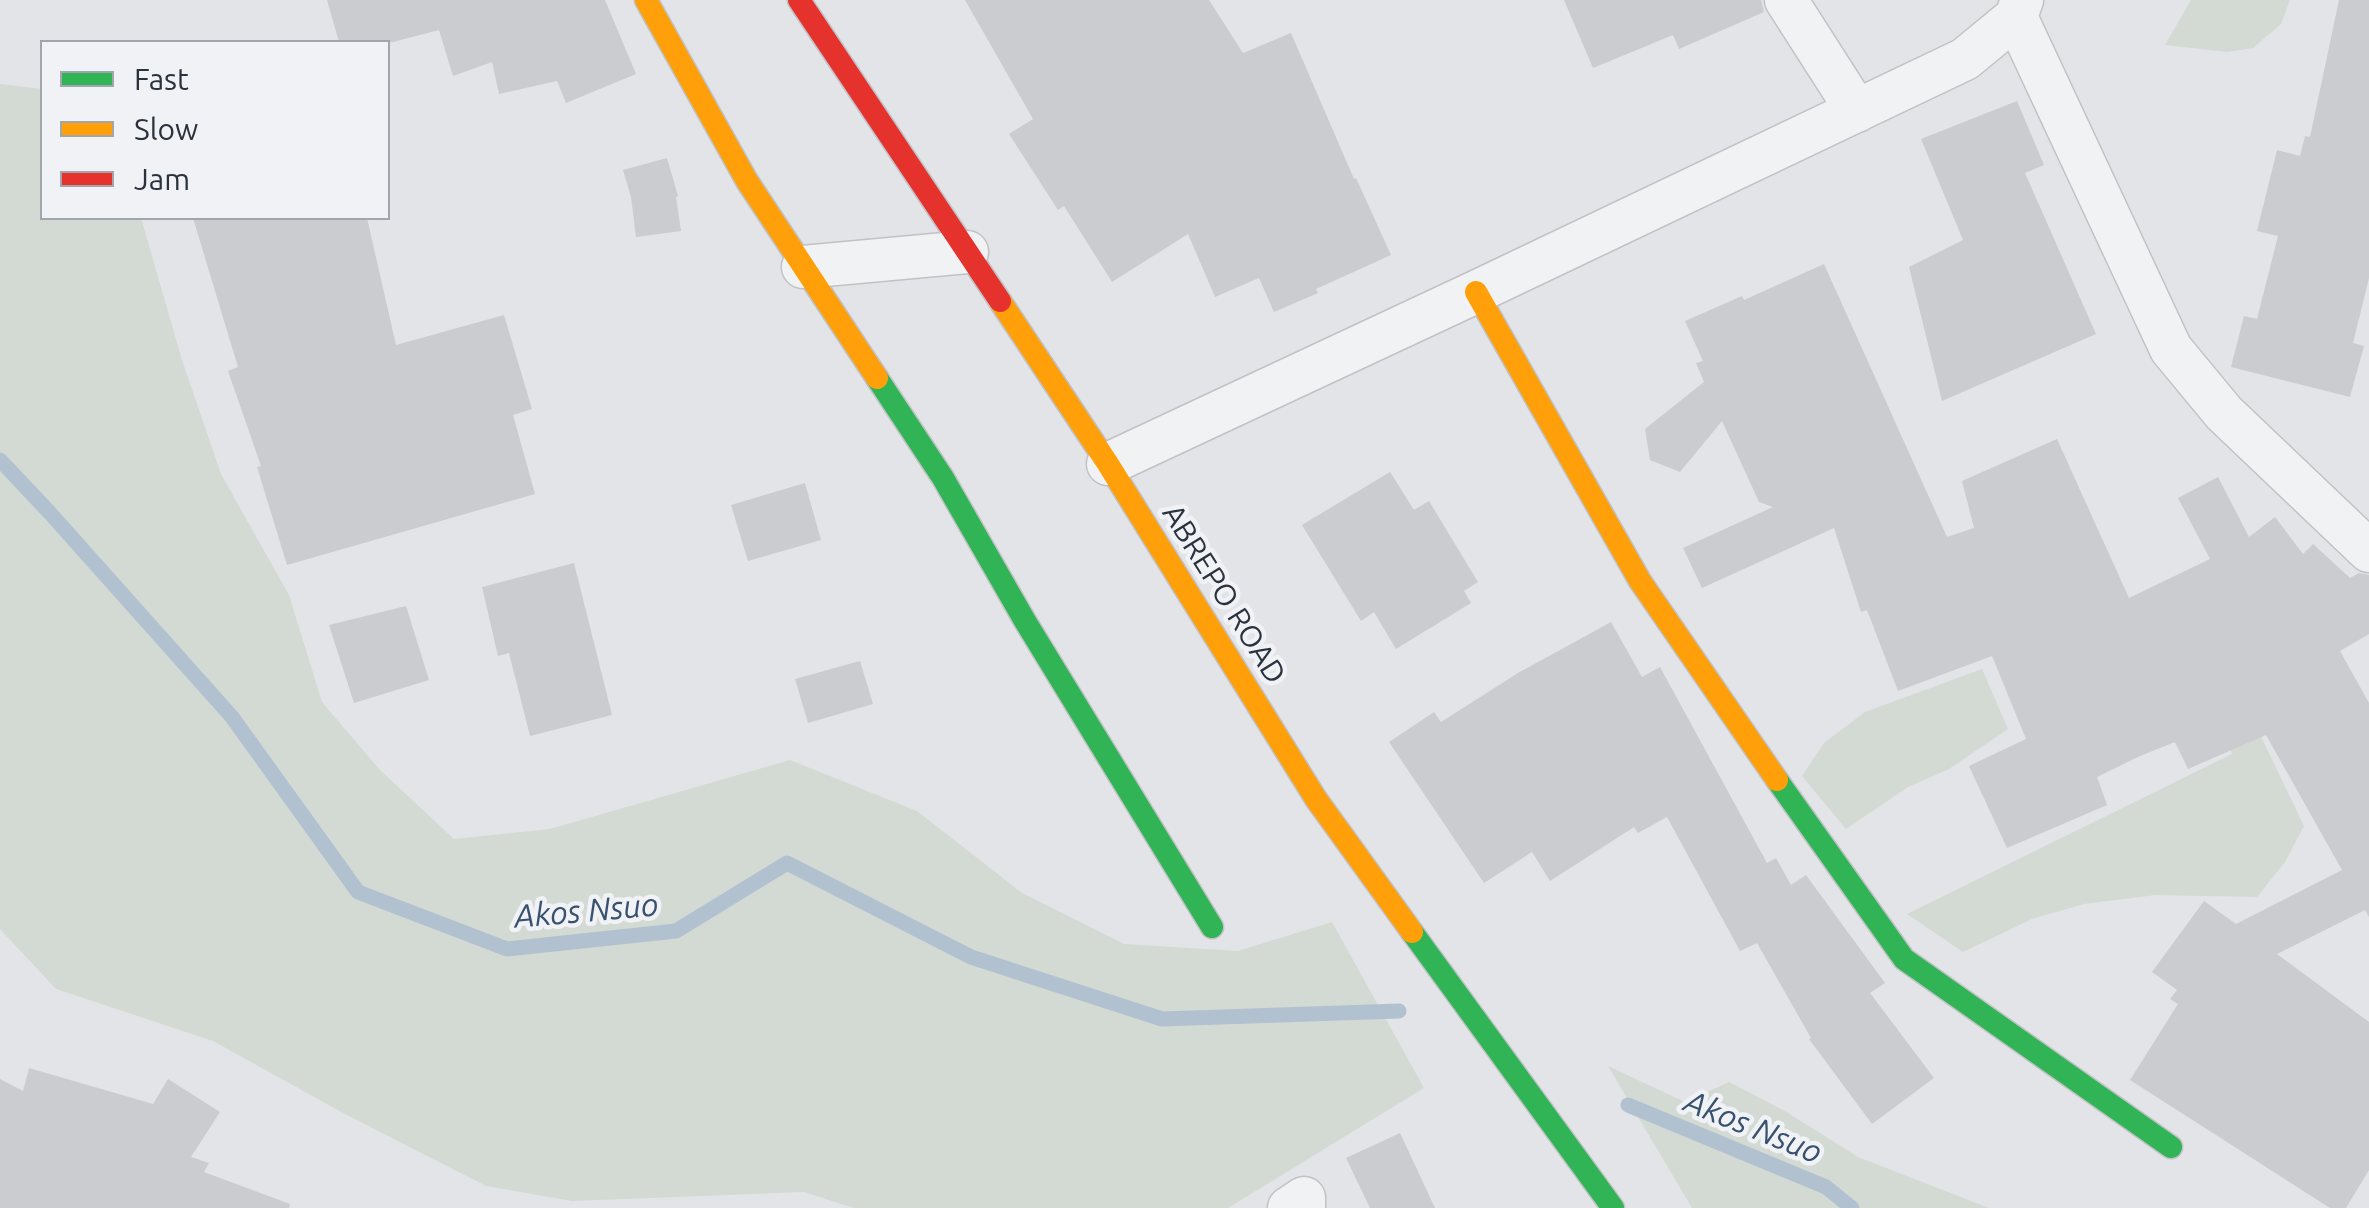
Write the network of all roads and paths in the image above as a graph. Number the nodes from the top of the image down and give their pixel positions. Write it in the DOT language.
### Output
graph roads {
  1 [pos="646,0"];
  2 [pos="799,0"];
  3 [pos="1786,0"];
  4 [pos="2019,8"];
  5 [pos="1857,112"];
  6 [pos="967,252"];
  7 [pos="803,267"];
  8 [pos="1476,292"];
  9 [pos="1108,464"];
  10 [pos="2369,551"];
  11 [pos="1212,927"];
  12 [pos="2171,1147"];
  13 [pos="1289,1208"];
  14 [pos="1304,1208"];
  15 [pos="1613,1208"];
  1 -- 7 [label="street"];
  2 -- 6 [label="street, ABREPO ROAD"];
  3 -- 5 [label="street"];
  4 -- 5 [label="street"];
  4 -- 10 [label="street"];
  5 -- 8 [label="street"];
  6 -- 7 [label="street"];
  6 -- 9 [label="street, ABREPO ROAD"];
  7 -- 11 [label="street"];
  8 -- 9 [label="street"];
  8 -- 12 [label="street"];
  9 -- 15 [label="street, ABREPO ROAD"];
  13 -- 14 [label="street"];
}
